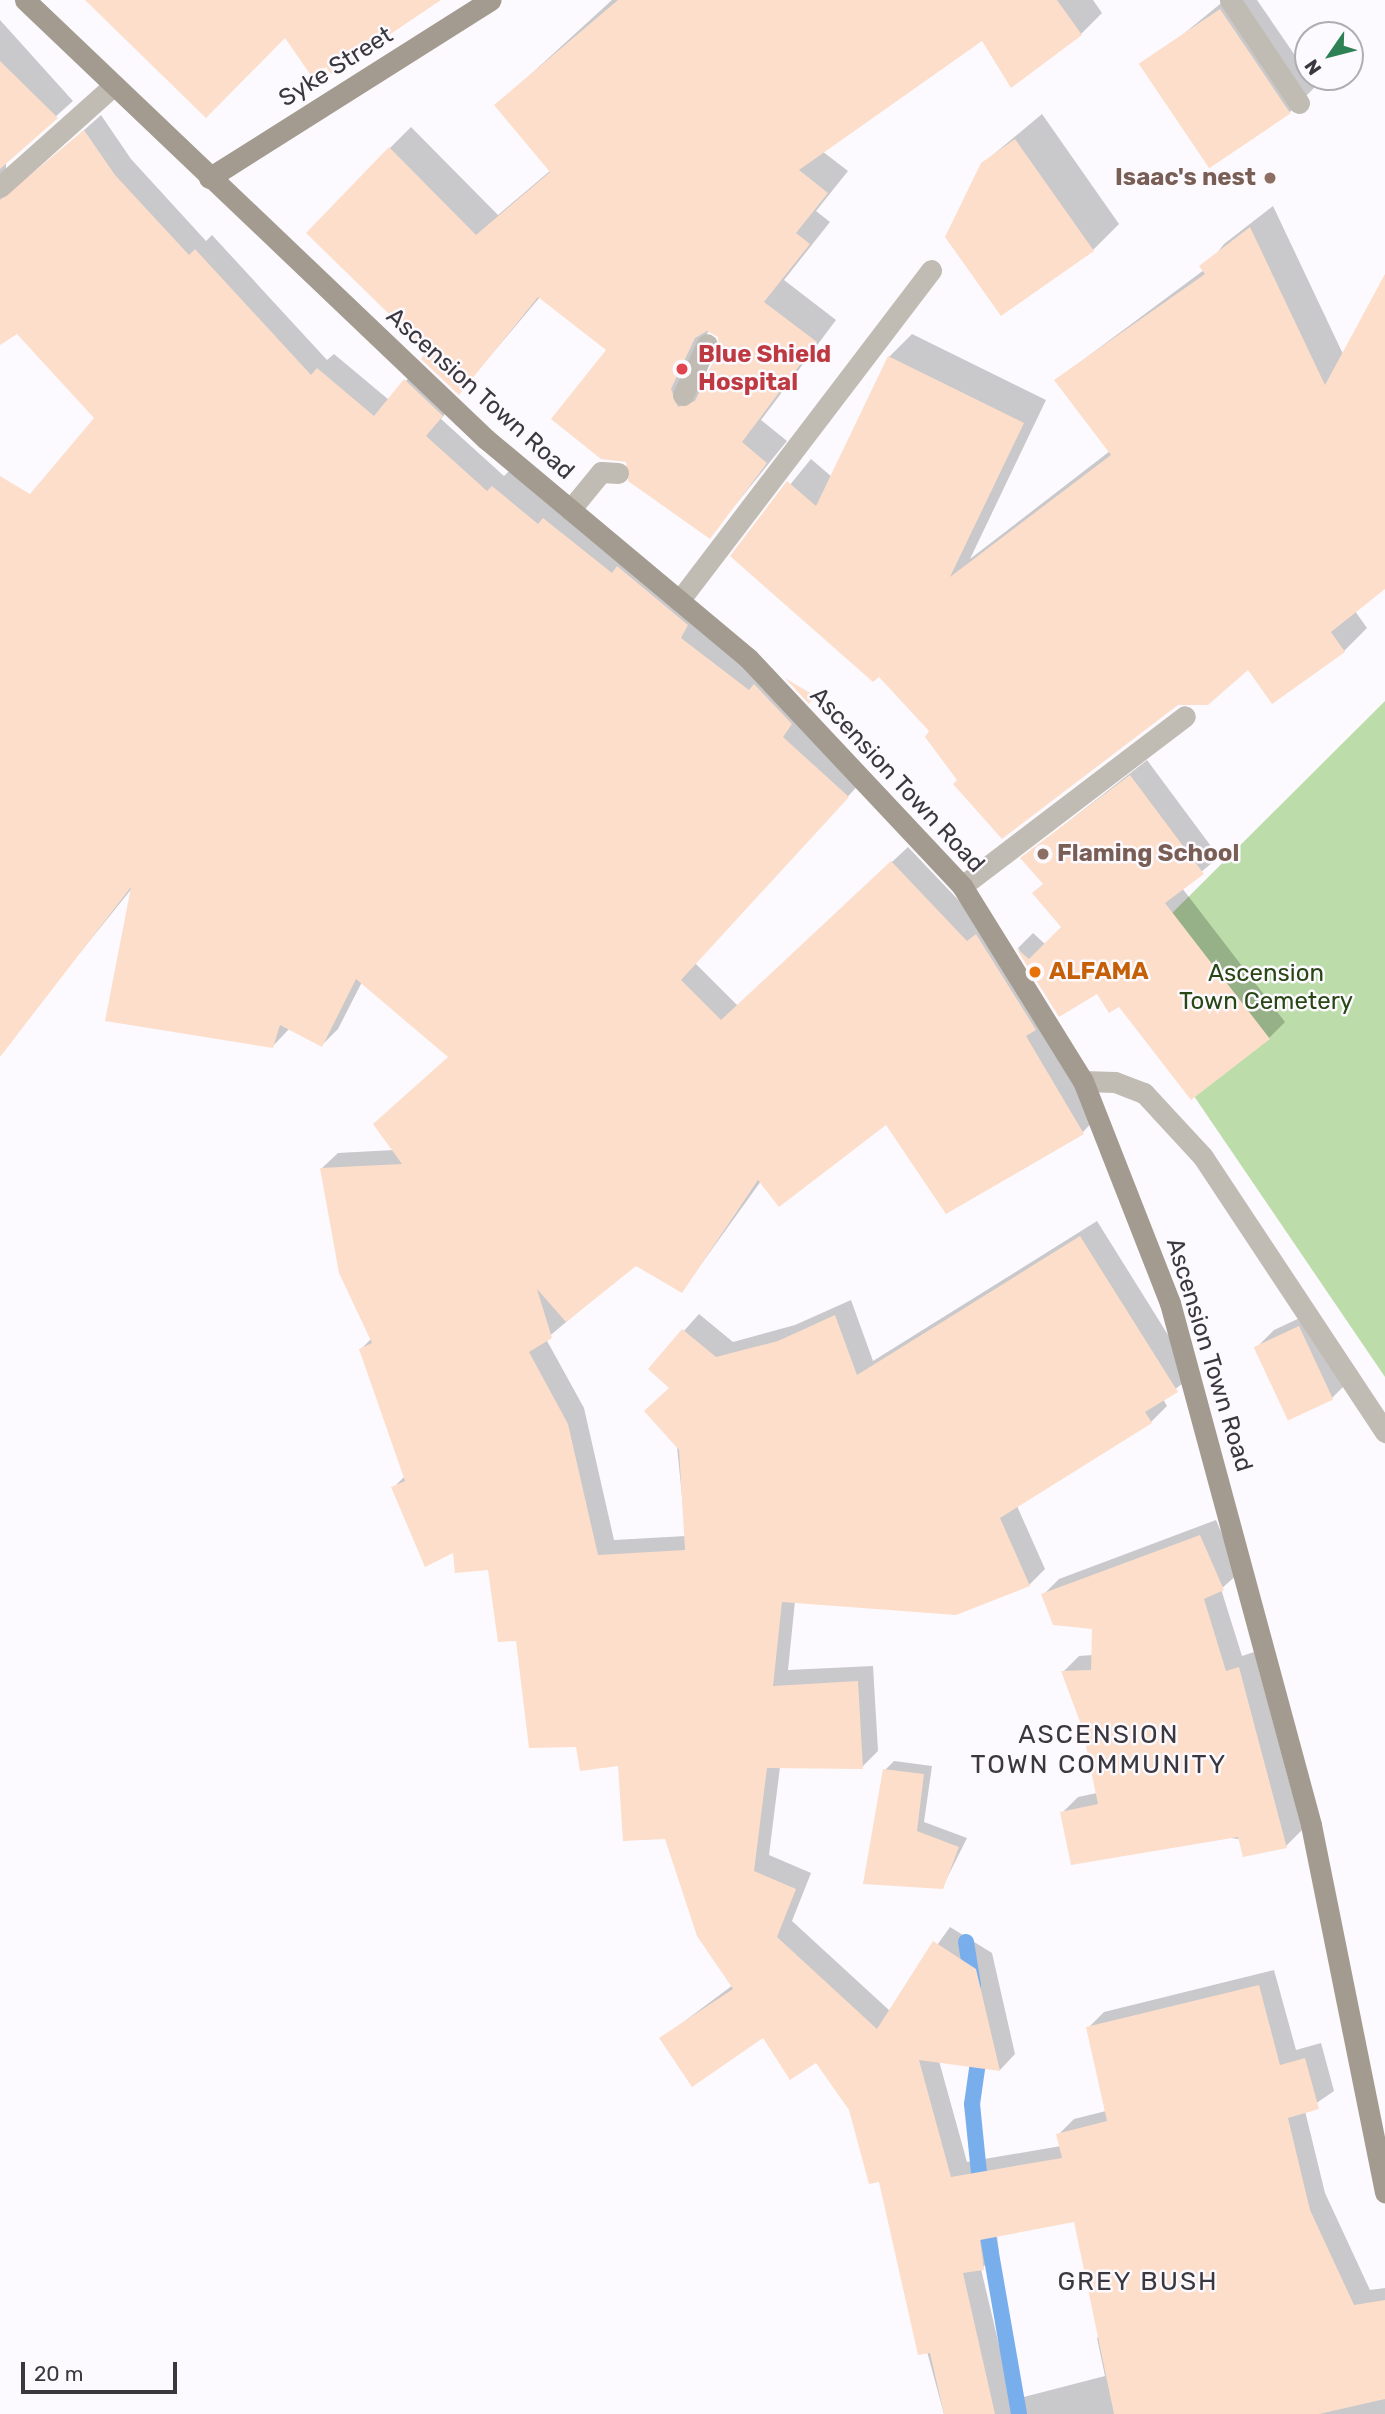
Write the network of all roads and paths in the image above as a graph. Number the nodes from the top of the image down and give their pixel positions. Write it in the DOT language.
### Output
graph roads {
  1 [pos="25,0"];
  2 [pos="491,0"];
  3 [pos="1230,0"];
  4 [pos="111,87"];
  5 [pos="1299,103"];
  6 [pos="209,178"];
  7 [pos="0,187"];
  8 [pos="930,270"];
  9 [pos="707,344"];
  10 [pos="682,395"];
  11 [pos="618,473"];
  12 [pos="570,510"];
  13 [pos="679,601"];
  14 [pos="1185,716"];
  15 [pos="962,886"];
  16 [pos="1083,1081"];
  17 [pos="1385,1432"];
  18 [pos="1385,2193"];
  1 -- 4 [label="main road, Ascension Town Road"];
  2 -- 6 [label="main road, Syke Street"];
  3 -- 5 [label="street"];
  4 -- 6 [label="main road, Ascension Town Road"];
  4 -- 7 [label="street"];
  6 -- 12 [label="main road, Ascension Town Road"];
  8 -- 13 [label="street"];
  9 -- 10 [label="street"];
  11 -- 12 [label="street"];
  12 -- 13 [label="main road, Ascension Town Road"];
  13 -- 15 [label="main road, Ascension Town Road"];
  14 -- 15 [label="street"];
  15 -- 16 [label="main road, Ascension Town Road"];
  16 -- 17 [label="street"];
  16 -- 18 [label="main road, Ascension Town Road"];
}
